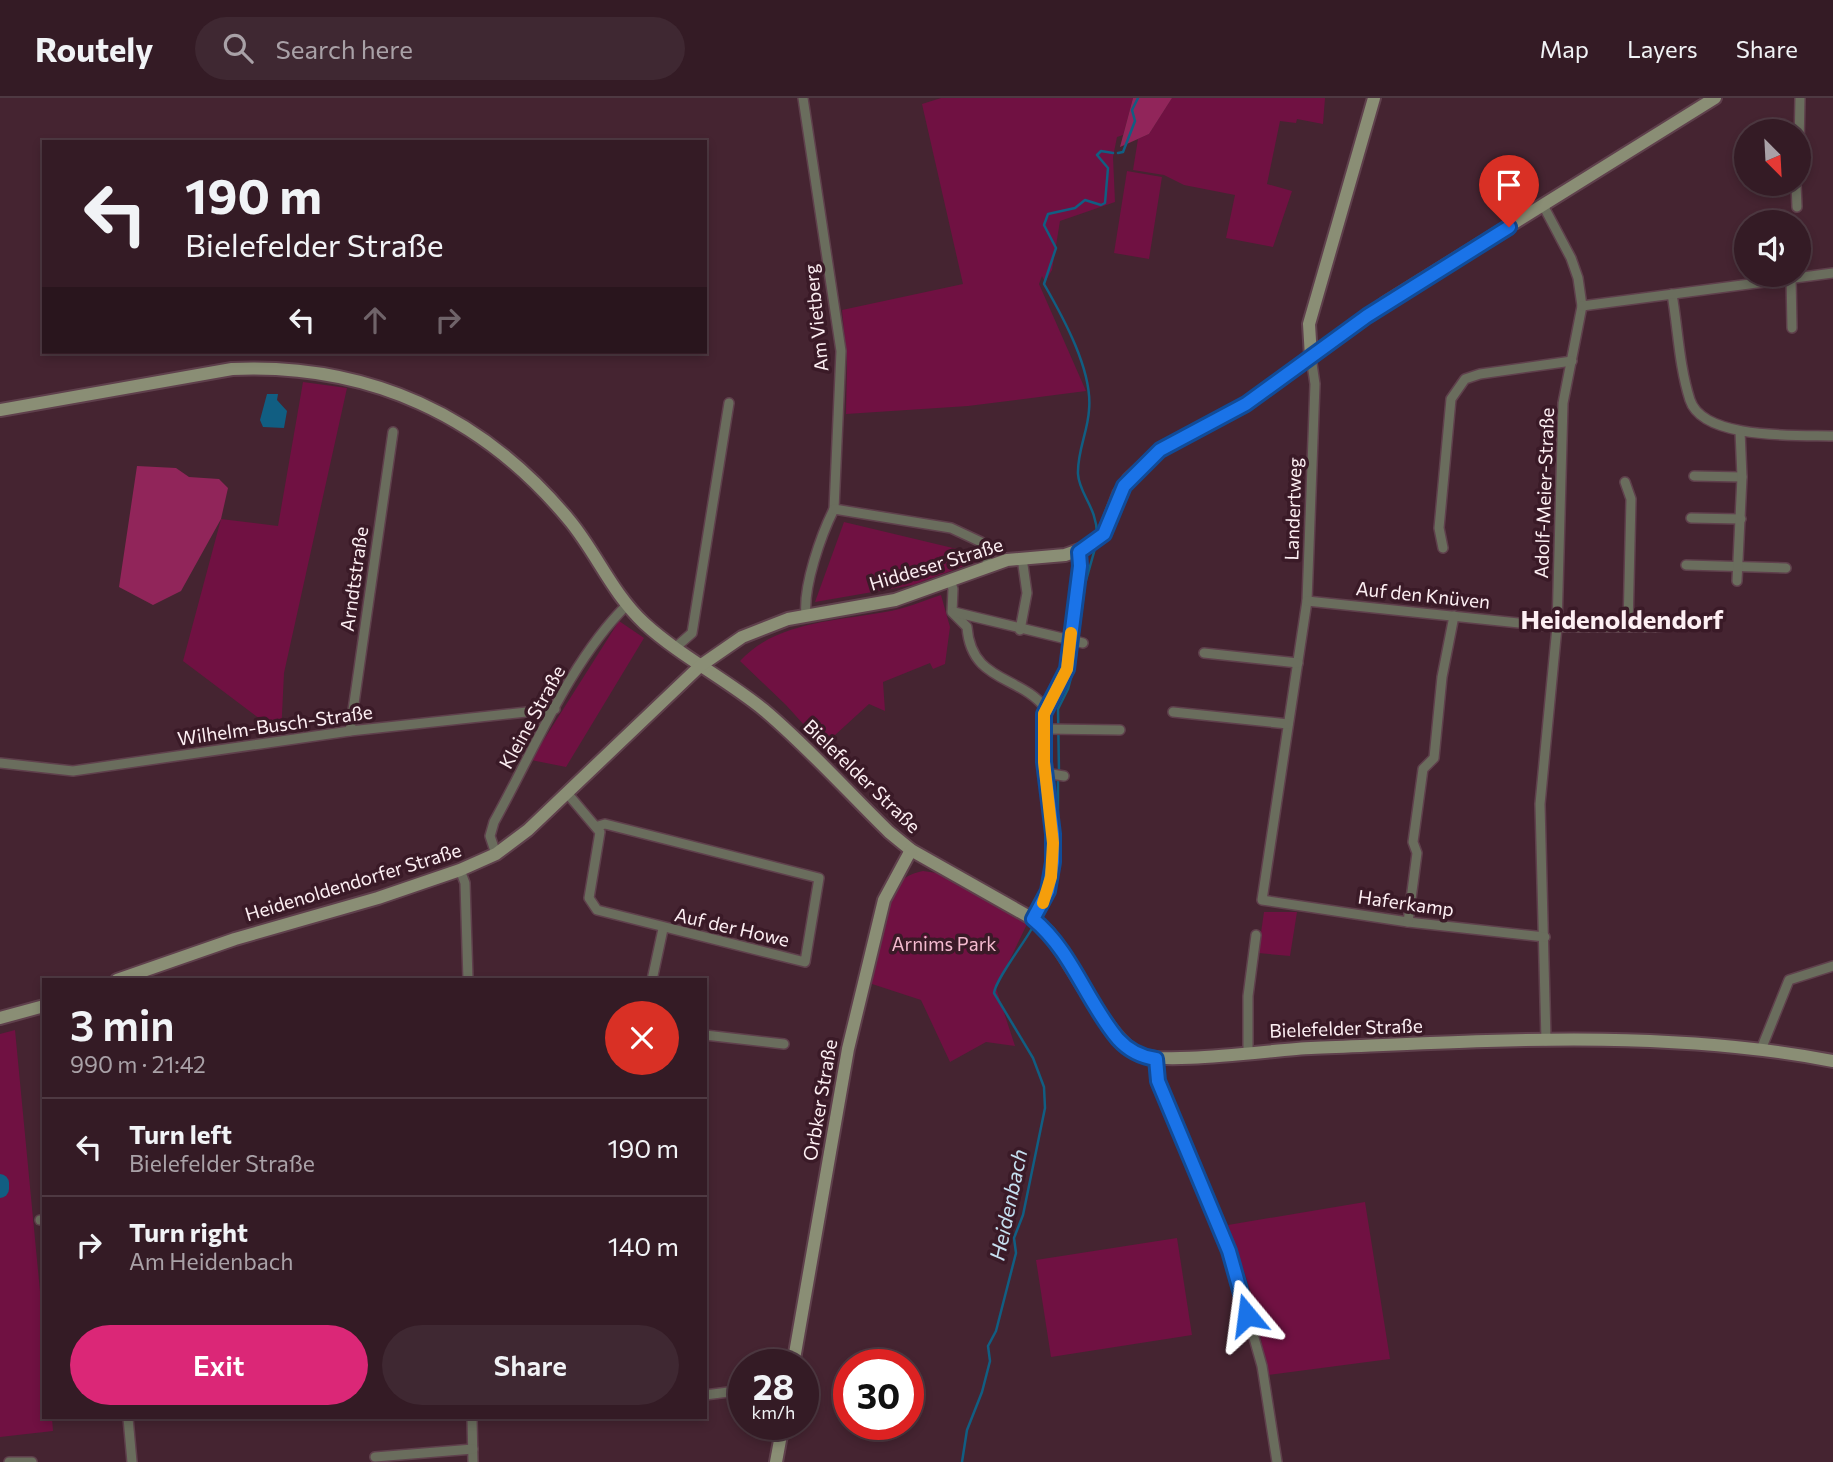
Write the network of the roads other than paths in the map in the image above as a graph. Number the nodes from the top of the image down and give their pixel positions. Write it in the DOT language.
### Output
graph roads {
  1 [pos="803,98"];
  2 [pos="1374,98"];
  3 [pos="1715,98"];
  4 [pos="1800,98"];
  5 [pos="1800,119"];
  6 [pos="1797,196"];
  7 [pos="1544,207"];
  8 [pos="1797,207"];
  9 [pos="1833,273"];
  10 [pos="1811,275"];
  11 [pos="1734,285"];
  12 [pos="1791,287"];
  13 [pos="1672,294"];
  14 [pos="1583,306"];
  15 [pos="1792,328"];
  16 [pos="1311,357"];
  17 [pos="1572,361"];
  18 [pos="729,403"];
  19 [pos="0,410"];
  20 [pos="1740,431"];
  21 [pos="393,432"];
  22 [pos="1833,436"];
  23 [pos="1695,476"];
  24 [pos="1742,477"];
  25 [pos="1625,482"];
  26 [pos="834,509"];
  27 [pos="1691,518"];
  28 [pos="1741,520"];
  29 [pos="1443,548"];
  30 [pos="1079,552"];
  31 [pos="1022,558"];
  32 [pos="1686,565"];
  33 [pos="989,566"];
  34 [pos="1738,566"];
  35 [pos="1786,568"];
  36 [pos="950,580"];
  37 [pos="1737,581"];
  38 [pos="1307,601"];
  39 [pos="626,605"];
  40 [pos="952,612"];
  41 [pos="806,615"];
  42 [pos="1454,616"];
  43 [pos="1557,627"];
  44 [pos="1628,627"];
  45 [pos="1660,627"];
  46 [pos="1020,630"];
  47 [pos="1070,640"];
  48 [pos="1083,643"];
  49 [pos="676,647"];
  50 [pos="1204,653"];
  51 [pos="1298,663"];
  52 [pos="700,666"];
  53 [pos="555,709"];
  54 [pos="1046,709"];
  55 [pos="1173,712"];
  56 [pos="1288,724"];
  57 [pos="1054,729"];
  58 [pos="1120,730"];
  59 [pos="350,731"];
  60 [pos="0,763"];
  61 [pos="1045,773"];
  62 [pos="1061,775"];
  63 [pos="567,793"];
  64 [pos="598,826"];
  65 [pos="911,850"];
  66 [pos="496,854"];
  67 [pos="460,870"];
  68 [pos="1262,900"];
  69 [pos="1033,919"];
  70 [pos="1408,922"];
  71 [pos="663,929"];
  72 [pos="1256,935"];
  73 [pos="1545,937"];
  74 [pos="1833,966"];
  75 [pos="123,978"];
  76 [pos="468,978"];
  77 [pos="652,978"];
  78 [pos="42,1007"];
  79 [pos="0,1018"];
  80 [pos="707,1035"];
  81 [pos="1546,1041"];
  82 [pos="784,1044"];
  83 [pos="1762,1048"];
  84 [pos="1248,1051"];
  85 [pos="1156,1059"];
  86 [pos="1833,1061"];
  87 [pos="796,1349"];
  88 [pos="728,1392"];
  89 [pos="707,1395"];
  90 [pos="128,1419"];
  91 [pos="472,1419"];
  92 [pos="780,1440"];
  93 [pos="473,1449"];
  94 [pos="375,1457"];
  95 [pos="9,1462"];
  96 [pos="32,1462"];
  97 [pos="132,1462"];
  98 [pos="473,1462"];
  99 [pos="776,1462"];
  100 [pos="1277,1462"];
  1 -- 26 [label="street, Am Vietberg"];
  2 -- 16 [label="main road"];
  3 -- 7 [label="main road, Hiddeser Straße"];
  4 -- 5 [label="street"];
  6 -- 8 [label="street"];
  7 -- 14 [label="street, Adolf-Meier-Straße"];
  7 -- 16 [label="main road, Hiddeser Straße"];
  9 -- 10 [label="street"];
  11 -- 13 [label="street"];
  12 -- 15 [label="street"];
  13 -- 14 [label="street"];
  13 -- 20 [label="street"];
  14 -- 17 [label="street, Adolf-Meier-Straße"];
  16 -- 30 [label="main road, Hiddeser Straße"];
  16 -- 38 [label="street, Landertweg"];
  17 -- 29 [label="street"];
  17 -- 43 [label="street, Adolf-Meier-Straße"];
  18 -- 49 [label="street"];
  19 -- 39 [label="main road, Bielefelder Straße"];
  20 -- 22 [label="street"];
  20 -- 24 [label="street"];
  21 -- 59 [label="street, Arndtstraße"];
  23 -- 24 [label="street"];
  24 -- 28 [label="street"];
  25 -- 44 [label="street"];
  26 -- 33 [label="street"];
  26 -- 41 [label="street, Am Vietberg"];
  27 -- 28 [label="street"];
  28 -- 34 [label="street"];
  30 -- 31 [label="main road, Hiddeser Straße"];
  30 -- 47 [label="street"];
  31 -- 33 [label="main road, Hiddeser Straße"];
  31 -- 46 [label="street"];
  32 -- 34 [label="street"];
  33 -- 36 [label="main road, Hiddeser Straße"];
  34 -- 35 [label="street"];
  34 -- 37 [label="street"];
  36 -- 40 [label="street"];
  36 -- 41 [label="main road, Hiddeser Straße"];
  38 -- 42 [label="street, Auf den Knüven"];
  38 -- 51 [label="street, Landertweg"];
  39 -- 49 [label="main road, Bielefelder Straße"];
  39 -- 53 [label="street, Kleine Straße"];
  40 -- 46 [label="street"];
  40 -- 54 [label="street"];
  41 -- 52 [label="main road, Hiddeser Straße"];
  42 -- 43 [label="street, Auf den Knüven"];
  42 -- 70 [label="street"];
  43 -- 44 [label="street, Auf den Knüven"];
  43 -- 73 [label="street, Adolf-Meier-Straße"];
  44 -- 45 [label="street, Auf den Knüven"];
  46 -- 47 [label="street"];
  47 -- 48 [label="street"];
  47 -- 54 [label="street"];
  49 -- 52 [label="main road, Bielefelder Straße"];
  50 -- 51 [label="street"];
  51 -- 56 [label="street, Landertweg"];
  52 -- 63 [label="main road, Heidenoldendorfer Straße"];
  52 -- 65 [label="main road, Bielefelder Straße"];
  53 -- 59 [label="street, Wilhelm-Busch-Straße"];
  53 -- 66 [label="street, Kleine Straße"];
  54 -- 57 [label="street"];
  55 -- 56 [label="street"];
  56 -- 68 [label="street, Landertweg"];
  57 -- 58 [label="street"];
  57 -- 61 [label="street"];
  59 -- 60 [label="street, Wilhelm-Busch-Straße"];
  61 -- 62 [label="street"];
  61 -- 69 [label="street"];
  63 -- 64 [label="street"];
  63 -- 66 [label="main road, Heidenoldendorfer Straße"];
  64 -- 71 [label="street, Auf der Howe"];
  64 -- 71 [label="street, Auf der Howe"];
  65 -- 69 [label="main road, Bielefelder Straße"];
  65 -- 87 [label="main road, Orbker Straße"];
  66 -- 67 [label="main road, Heidenoldendorfer Straße"];
  67 -- 75 [label="main road, Heidenoldendorfer Straße"];
  67 -- 76 [label="street"];
  68 -- 70 [label="street, Haferkamp"];
  69 -- 85 [label="main road, Bielefelder Straße"];
  70 -- 73 [label="street, Haferkamp"];
  71 -- 77 [label="street"];
  72 -- 84 [label="street"];
  73 -- 81 [label="street, Adolf-Meier-Straße"];
  74 -- 83 [label="street"];
  78 -- 79 [label="main road"];
  80 -- 82 [label="street"];
  81 -- 83 [label="main road, Bielefelder Straße"];
  81 -- 84 [label="main road, Bielefelder Straße"];
  83 -- 86 [label="main road, Bielefelder Straße"];
  84 -- 85 [label="main road, Bielefelder Straße"];
  85 -- 100 [label="street"];
  88 -- 89 [label="street"];
  90 -- 97 [label="street"];
  91 -- 93 [label="street"];
  92 -- 99 [label="main road"];
  93 -- 94 [label="street"];
  93 -- 98 [label="street"];
  95 -- 96 [label="street"];
}
